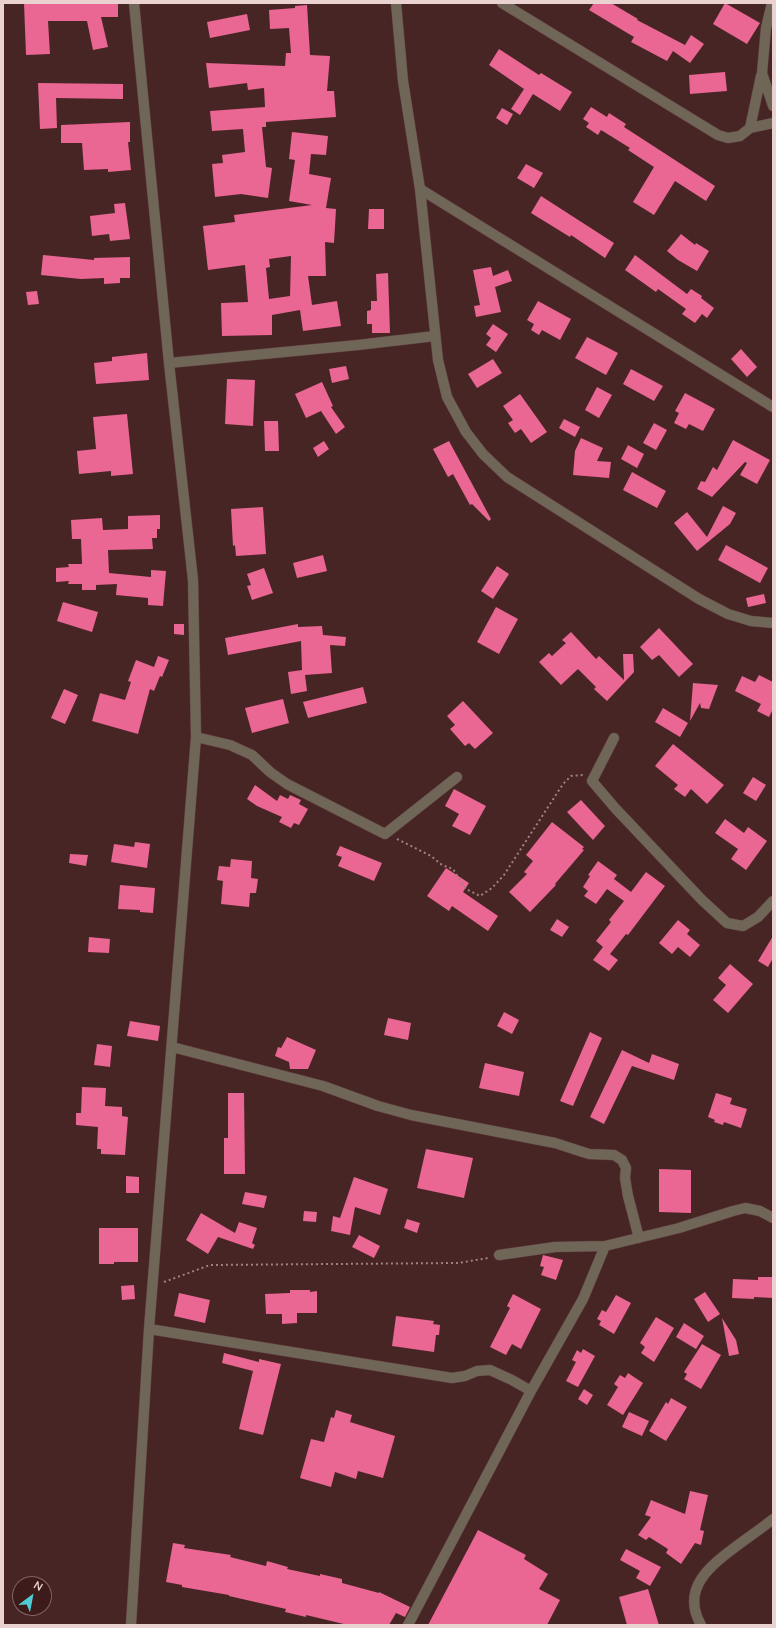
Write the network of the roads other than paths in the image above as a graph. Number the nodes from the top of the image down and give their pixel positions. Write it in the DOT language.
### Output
graph roads {
  1 [pos="134,3"];
  2 [pos="396,3"];
  3 [pos="502,3"];
  4 [pos="772,3"];
  5 [pos="762,73"];
  6 [pos="773,106"];
  7 [pos="773,123"];
  8 [pos="750,128"];
  9 [pos="420,189"];
  10 [pos="435,336"];
  11 [pos="169,363"];
  12 [pos="773,408"];
  13 [pos="773,623"];
  14 [pos="196,737"];
  15 [pos="614,738"];
  16 [pos="457,777"];
  17 [pos="773,901"];
  18 [pos="172,1047"];
  19 [pos="773,1218"];
  20 [pos="639,1238"];
  21 [pos="606,1246"];
  22 [pos="499,1256"];
  23 [pos="148,1329"];
  24 [pos="531,1391"];
  25 [pos="773,1519"];
  26 [pos="131,1625"];
  27 [pos="408,1625"];
  28 [pos="701,1625"];
  1 -- 11 [label="street"];
  2 -- 9 [label="street"];
  3 -- 8 [label="street"];
  4 -- 5 [label="street"];
  5 -- 6 [label="street"];
  5 -- 8 [label="street"];
  7 -- 8 [label="street"];
  9 -- 10 [label="street"];
  9 -- 12 [label="street"];
  10 -- 11 [label="street"];
  10 -- 13 [label="street"];
  11 -- 14 [label="street"];
  14 -- 16 [label="street"];
  14 -- 18 [label="street"];
  15 -- 17 [label="street"];
  18 -- 20 [label="street"];
  18 -- 23 [label="street"];
  19 -- 20 [label="street"];
  20 -- 21 [label="street"];
  21 -- 22 [label="street"];
  21 -- 24 [label="street"];
  23 -- 24 [label="street"];
  23 -- 26 [label="street"];
  24 -- 27 [label="street"];
  25 -- 28 [label="street"];
}
